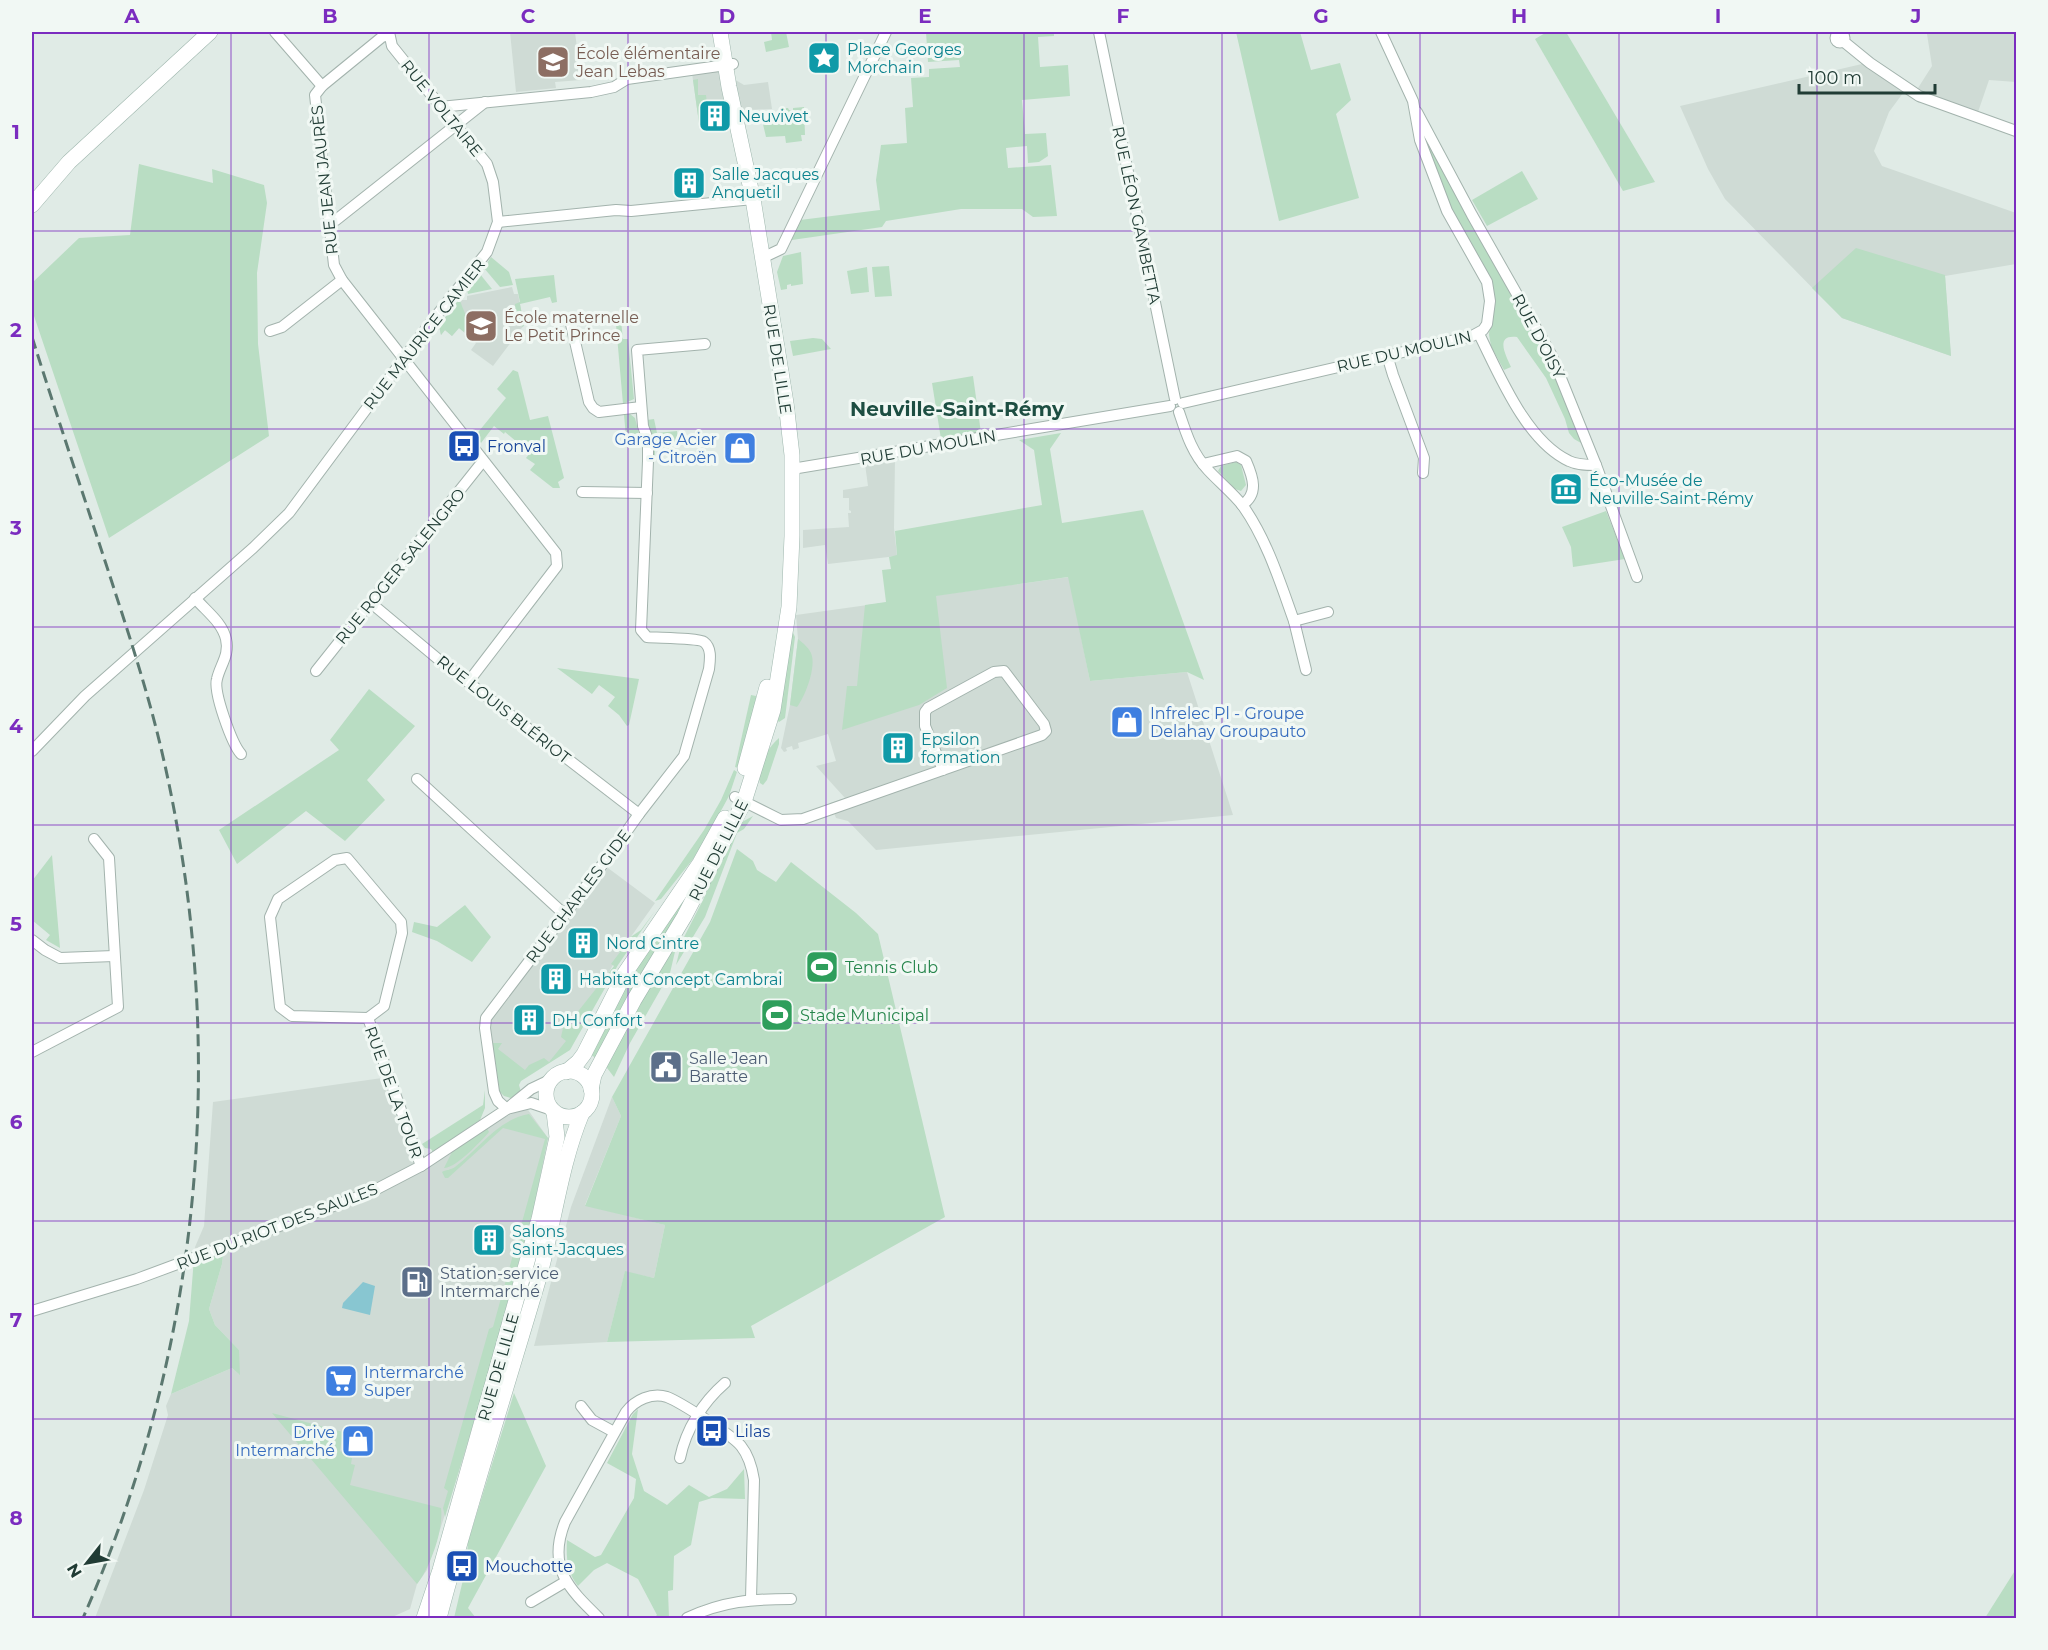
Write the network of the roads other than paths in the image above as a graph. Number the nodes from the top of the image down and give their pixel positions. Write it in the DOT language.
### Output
graph roads {
  1 [pos="210,32"];
  2 [pos="275,32"];
  3 [pos="720,32"];
  4 [pos="728,32"];
  5 [pos="886,32"];
  6 [pos="1099,32"];
  7 [pos="1381,32"];
  8 [pos="389,33"];
  9 [pos="1840,35"];
  10 [pos="729,65"];
  11 [pos="322,86"];
  12 [pos="486,102"];
  13 [pos="440,107"];
  14 [pos="1415,107"];
  15 [pos="455,126"];
  16 [pos="2016,131"];
  17 [pos="753,199"];
  18 [pos="32,206"];
  19 [pos="498,222"];
  20 [pos="329,223"];
  21 [pos="762,258"];
  22 [pos="342,280"];
  23 [pos="570,320"];
  24 [pos="270,331"];
  25 [pos="1479,334"];
  26 [pos="705,344"];
  27 [pos="1387,355"];
  28 [pos="404,360"];
  29 [pos="1177,405"];
  30 [pos="641,407"];
  31 [pos="483,461"];
  32 [pos="1203,464"];
  33 [pos="1596,465"];
  34 [pos="792,469"];
  35 [pos="1424,472"];
  36 [pos="582,492"];
  37 [pos="647,493"];
  38 [pos="1242,505"];
  39 [pos="1637,577"];
  40 [pos="195,598"];
  41 [pos="371,603"];
  42 [pos="1328,612"];
  43 [pos="1294,621"];
  44 [pos="1306,670"];
  45 [pos="316,671"];
  46 [pos="469,681"];
  47 [pos="32,751"];
  48 [pos="241,754"];
  49 [pos="943,770"];
  50 [pos="417,779"];
  51 [pos="739,800"];
  52 [pos="639,814"];
  53 [pos="94,838"];
  54 [pos="564,914"];
  55 [pos="32,940"];
  56 [pos="114,956"];
  57 [pos="368,1018"];
  58 [pos="32,1052"];
  59 [pos="566,1072"];
  60 [pos="552,1079"];
  61 [pos="591,1089"];
  62 [pos="507,1109"];
  63 [pos="553,1111"];
  64 [pos="582,1113"];
  65 [pos="421,1166"];
  66 [pos="32,1311"];
  67 [pos="725,1383"];
  68 [pos="581,1406"];
  69 [pos="697,1416"];
  70 [pos="614,1432"];
  71 [pos="680,1458"];
  72 [pos="565,1582"];
  73 [pos="751,1599"];
  74 [pos="791,1599"];
  75 [pos="531,1602"];
  76 [pos="424,1618"];
  77 [pos="439,1618"];
  78 [pos="599,1618"];
  79 [pos="687,1618"];
  1 -- 18 [label="main road"];
  2 -- 11 [label="street"];
  3 -- 10 [label="main road, RUE DE LILLE"];
  4 -- 10 [label="main road, RUE DE LILLE"];
  5 -- 21 [label="street"];
  6 -- 29 [label="street, RUE LÉON GAMBETTA"];
  7 -- 14 [label="street, RUE D'OISY"];
  8 -- 11 [label="street"];
  8 -- 13 [label="street, RUE VOLTAIRE"];
  9 -- 16 [label="street"];
  10 -- 12 [label="street"];
  10 -- 17 [label="main road, RUE DE LILLE"];
  11 -- 20 [label="street, RUE JEAN JAURÈS"];
  12 -- 13 [label="street"];
  12 -- 15 [label="street"];
  13 -- 15 [label="street, RUE VOLTAIRE"];
  14 -- 25 [label="street, RUE D'OISY"];
  14 -- 33 [label="street, RUE D'OISY"];
  15 -- 19 [label="street, RUE VOLTAIRE"];
  15 -- 20 [label="street"];
  17 -- 19 [label="street"];
  17 -- 21 [label="main road, RUE DE LILLE"];
  19 -- 28 [label="street, RUE MAURICE CAMIER"];
  20 -- 22 [label="street, RUE JEAN JAURÈS"];
  21 -- 34 [label="main road, RUE DE LILLE"];
  22 -- 24 [label="street"];
  22 -- 28 [label="street, RUE JEAN JAURÈS"];
  23 -- 30 [label="street"];
  25 -- 27 [label="street, RUE DU MOULIN"];
  25 -- 33 [label="street, RUE DU MOULIN"];
  26 -- 30 [label="street"];
  27 -- 29 [label="street, RUE DU MOULIN"];
  27 -- 35 [label="street"];
  28 -- 31 [label="street, RUE JEAN JAURÈS"];
  28 -- 40 [label="street, RUE MAURICE CAMIER"];
  29 -- 32 [label="street, RUE LÉON GAMBETTA"];
  29 -- 34 [label="street, RUE DU MOULIN"];
  30 -- 37 [label="street"];
  31 -- 41 [label="street, RUE ROGER SALENGRO"];
  31 -- 46 [label="street, RUE JEAN JAURÈS"];
  32 -- 38 [label="street, RUE LÉON GAMBETTA"];
  32 -- 38 [label="street"];
  33 -- 39 [label="street, RUE D'OISY"];
  34 -- 51 [label="main road, RUE DE LILLE"];
  36 -- 37 [label="street"];
  37 -- 52 [label="street, RUE CHARLES GIDE"];
  38 -- 43 [label="street, RUE LÉON GAMBETTA"];
  40 -- 47 [label="street, RUE MAURICE CAMIER"];
  40 -- 48 [label="street"];
  41 -- 45 [label="street, RUE ROGER SALENGRO"];
  41 -- 46 [label="street, RUE LOUIS BLÉRIOT"];
  42 -- 43 [label="street"];
  43 -- 44 [label="street, RUE LÉON GAMBETTA"];
  46 -- 52 [label="street, RUE LOUIS BLÉRIOT"];
  49 -- 49 [label="street"];
  49 -- 51 [label="street"];
  50 -- 54 [label="street"];
  51 -- 59 [label="main road, RUE DE LILLE"];
  51 -- 61 [label="main road, RUE DE LILLE"];
  52 -- 54 [label="street, RUE CHARLES GIDE"];
  53 -- 56 [label="street"];
  54 -- 62 [label="street, RUE CHARLES GIDE"];
  55 -- 56 [label="street"];
  56 -- 58 [label="street"];
  57 -- 57 [label="street, RUE DE LA TOUR"];
  57 -- 65 [label="street, RUE DE LA TOUR"];
  59 -- 60 [label="main road"];
  59 -- 61 [label="main road"];
  60 -- 62 [label="street, RUE DU RIOT DES SAULES"];
  60 -- 63 [label="main road"];
  61 -- 64 [label="main road"];
  62 -- 63 [label="street"];
  62 -- 65 [label="street, RUE DU RIOT DES SAULES"];
  63 -- 64 [label="main road"];
  63 -- 76 [label="main road, RUE DE LILLE"];
  64 -- 77 [label="main road, RUE DE LILLE"];
  65 -- 66 [label="street, RUE DU RIOT DES SAULES"];
  67 -- 69 [label="street"];
  68 -- 70 [label="street"];
  69 -- 70 [label="street"];
  69 -- 71 [label="street"];
  69 -- 73 [label="street"];
  70 -- 72 [label="street"];
  72 -- 75 [label="street"];
  72 -- 78 [label="street"];
  73 -- 74 [label="street"];
  73 -- 79 [label="street"];
}
